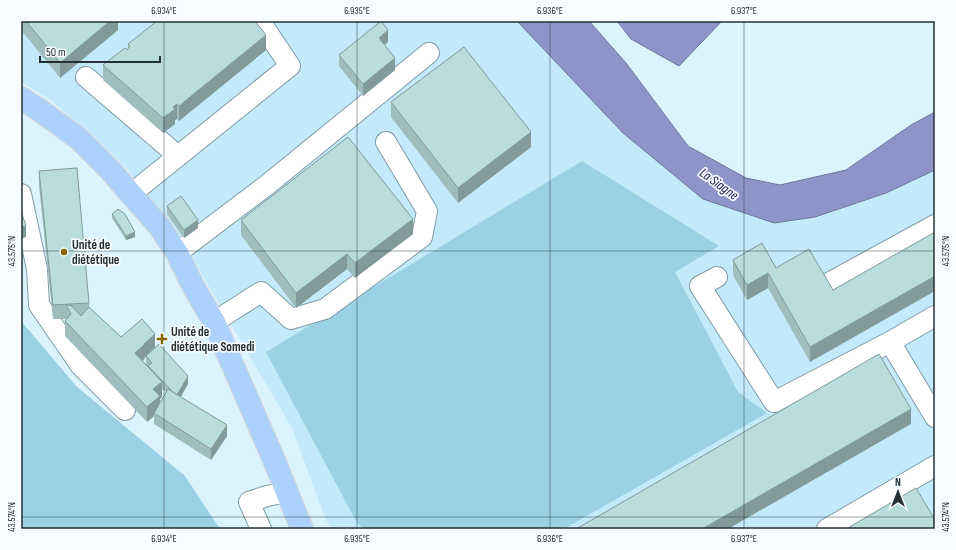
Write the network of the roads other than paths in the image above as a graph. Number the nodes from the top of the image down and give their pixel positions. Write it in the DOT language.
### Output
graph roads {
  1 [pos="260,21"];
  2 [pos="428,53"];
  3 [pos="86,77"];
  4 [pos="21,98"];
  5 [pos="386,142"];
  6 [pos="178,156"];
  7 [pos="21,194"];
  8 [pos="131,194"];
  9 [pos="935,225"];
  10 [pos="177,253"];
  11 [pos="717,277"];
  12 [pos="826,284"];
  13 [pos="935,316"];
  14 [pos="214,322"];
  15 [pos="890,342"];
  16 [pos="125,410"];
  17 [pos="935,417"];
  18 [pos="935,466"];
  19 [pos="287,492"];
  20 [pos="261,529"];
  21 [pos="302,529"];
  22 [pos="827,529"];
  1 -- 6 [label="lane"];
  2 -- 10 [label="lane"];
  3 -- 6 [label="lane"];
  4 -- 8 [label="main road"];
  5 -- 14 [label="lane"];
  6 -- 8 [label="lane"];
  7 -- 16 [label="lane"];
  8 -- 10 [label="main road"];
  9 -- 12 [label="lane"];
  10 -- 14 [label="main road"];
  11 -- 15 [label="lane"];
  13 -- 15 [label="lane"];
  14 -- 19 [label="main road"];
  15 -- 17 [label="lane"];
  18 -- 22 [label="lane"];
  19 -- 20 [label="lane"];
  19 -- 21 [label="main road"];
}
